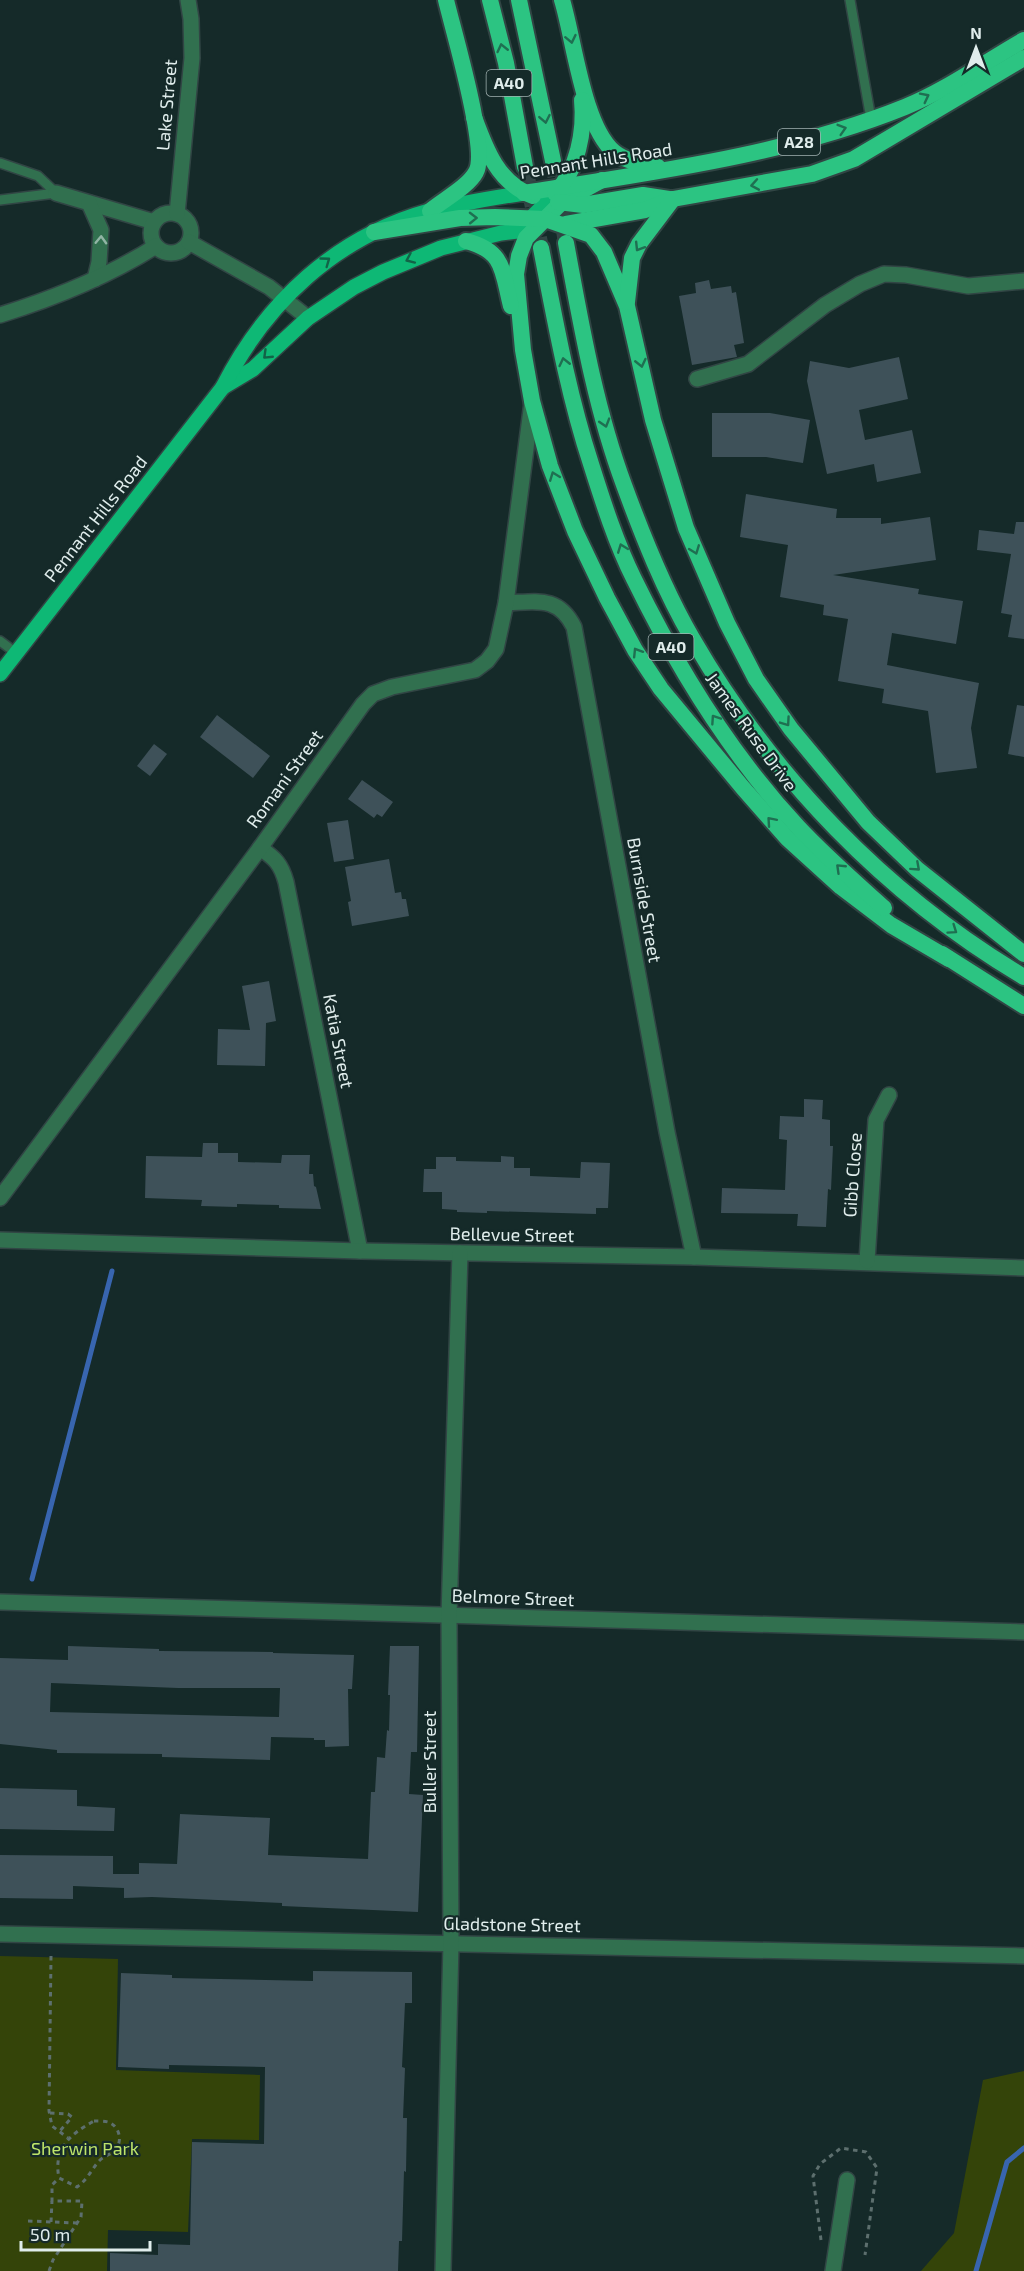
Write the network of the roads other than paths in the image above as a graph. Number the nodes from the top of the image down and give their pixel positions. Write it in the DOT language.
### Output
graph roads {
  1 [pos="188,0"];
  2 [pos="446,0"];
  3 [pos="490,0"];
  4 [pos="519,0"];
  5 [pos="562,0"];
  6 [pos="850,0"];
  7 [pos="1024,40"];
  8 [pos="1024,58"];
  9 [pos="580,78"];
  10 [pos="474,117"];
  11 [pos="871,119"];
  12 [pos="553,161"];
  13 [pos="0,163"];
  14 [pos="525,168"];
  15 [pos="668,169"];
  16 [pos="56,193"];
  17 [pos="524,193"];
  18 [pos="557,196"];
  19 [pos="673,199"];
  20 [pos="0,200"];
  21 [pos="89,203"];
  22 [pos="430,211"];
  23 [pos="177,214"];
  24 [pos="154,222"];
  25 [pos="537,222"];
  26 [pos="562,225"];
  27 [pos="374,232"];
  28 [pos="466,241"];
  29 [pos="189,242"];
  30 [pos="566,243"];
  31 [pos="156,246"];
  32 [pos="541,248"];
  33 [pos="95,279"];
  34 [pos="1024,281"];
  35 [pos="284,297"];
  36 [pos="627,306"];
  37 [pos="0,315"];
  38 [pos="308,318"];
  39 [pos="523,350"];
  40 [pos="697,379"];
  41 [pos="223,387"];
  42 [pos="532,401"];
  43 [pos="506,603"];
  44 [pos="0,641"];
  45 [pos="16,653"];
  46 [pos="0,674"];
  47 [pos="260,848"];
  48 [pos="1024,954"];
  49 [pos="949,959"];
  50 [pos="1024,977"];
  51 [pos="1024,1006"];
  52 [pos="889,1095"];
  53 [pos="0,1198"];
  54 [pos="0,1240"];
  55 [pos="360,1251"];
  56 [pos="460,1253"];
  57 [pos="694,1257"];
  58 [pos="867,1261"];
  59 [pos="1024,1268"];
  60 [pos="0,1602"];
  61 [pos="449,1616"];
  62 [pos="1024,1632"];
  63 [pos="0,1934"];
  64 [pos="451,1943"];
  65 [pos="1024,1956"];
  66 [pos="847,2180"];
  67 [pos="443,2271"];
  68 [pos="832,2271"];
  1 -- 23 [label="street, Lake Street"];
  2 -- 10 [label="highway"];
  14 -- 3 [label="highway, A40, one-way"];
  4 -- 12 [label="highway, A40, one-way"];
  5 -- 9 [label="highway, A28, one-way"];
  6 -- 11 [label="lane"];
  11 -- 7 [label="highway, Pennant Hills Road / A28, one-way"];
  8 -- 19 [label="highway, Pennant Hills Road / A28, one-way"];
  9 -- 15 [label="highway, A28"];
  9 -- 18 [label="highway"];
  10 -- 17 [label="highway"];
  10 -- 22 [label="highway"];
  15 -- 11 [label="highway, Pennant Hills Road / A28, one-way"];
  13 -- 16 [label="lane"];
  15 -- 18 [label="highway, Pennant Hills Road"];
  16 -- 20 [label="lane"];
  16 -- 21 [label="street"];
  17 -- 18 [label="highway, Pennant Hills Road"];
  17 -- 22 [label="main road, Pennant Hills Road"];
  18 -- 19 [label="highway, A28"];
  18 -- 25 [label="highway"];
  19 -- 26 [label="highway, Pennant Hills Road"];
  19 -- 36 [label="highway, one-way"];
  21 -- 24 [label="street"];
  33 -- 21 [label="street, one-way"];
  22 -- 27 [label="main road, Pennant Hills Road"];
  23 -- 24 [label="street"];
  23 -- 29 [label="street"];
  24 -- 31 [label="street"];
  25 -- 26 [label="highway, Pennant Hills Road"];
  27 -- 25 [label="highway, one-way"];
  25 -- 28 [label="main road, Pennant Hills Road"];
  25 -- 39 [label="highway"];
  26 -- 36 [label="highway"];
  35 -- 27 [label="main road, Pennant Hills Road, one-way"];
  28 -- 38 [label="main road, Pennant Hills Road, one-way"];
  28 -- 39 [label="highway"];
  29 -- 31 [label="street"];
  29 -- 35 [label="street"];
  30 -- 50 [label="highway, James Ruse Drive / A40, one-way"];
  31 -- 33 [label="street"];
  49 -- 32 [label="highway, James Ruse Drive / A40, one-way"];
  33 -- 37 [label="street"];
  34 -- 40 [label="street"];
  35 -- 38 [label="street"];
  35 -- 41 [label="main road, Pennant Hills Road"];
  36 -- 48 [label="highway, one-way"];
  38 -- 41 [label="main road, Pennant Hills Road, one-way"];
  39 -- 42 [label="highway"];
  41 -- 45 [label="main road, Pennant Hills Road"];
  42 -- 43 [label="street, Romani Street"];
  49 -- 42 [label="highway, one-way"];
  43 -- 47 [label="street, Romani Street"];
  43 -- 57 [label="street, Burnside Street"];
  44 -- 45 [label="lane"];
  45 -- 46 [label="main road, Pennant Hills Road"];
  47 -- 53 [label="street, Romani Street"];
  47 -- 55 [label="street, Katia Street"];
  49 -- 51 [label="highway, James Ruse Drive / A40"];
  52 -- 58 [label="street, Gibb Close"];
  54 -- 55 [label="street, Bellevue Street"];
  55 -- 56 [label="street, Bellevue Street"];
  56 -- 57 [label="street, Bellevue Street"];
  56 -- 61 [label="street, Buller Street"];
  57 -- 58 [label="street, Bellevue Street"];
  58 -- 59 [label="street, Bellevue Street"];
  60 -- 61 [label="street, Belmore Street"];
  61 -- 62 [label="street, Belmore Street"];
  61 -- 64 [label="street, Buller Street"];
  63 -- 64 [label="street, Gladstone Street"];
  64 -- 65 [label="street, Gladstone Street"];
  64 -- 67 [label="street, Buller Street"];
  66 -- 68 [label="street"];
}
